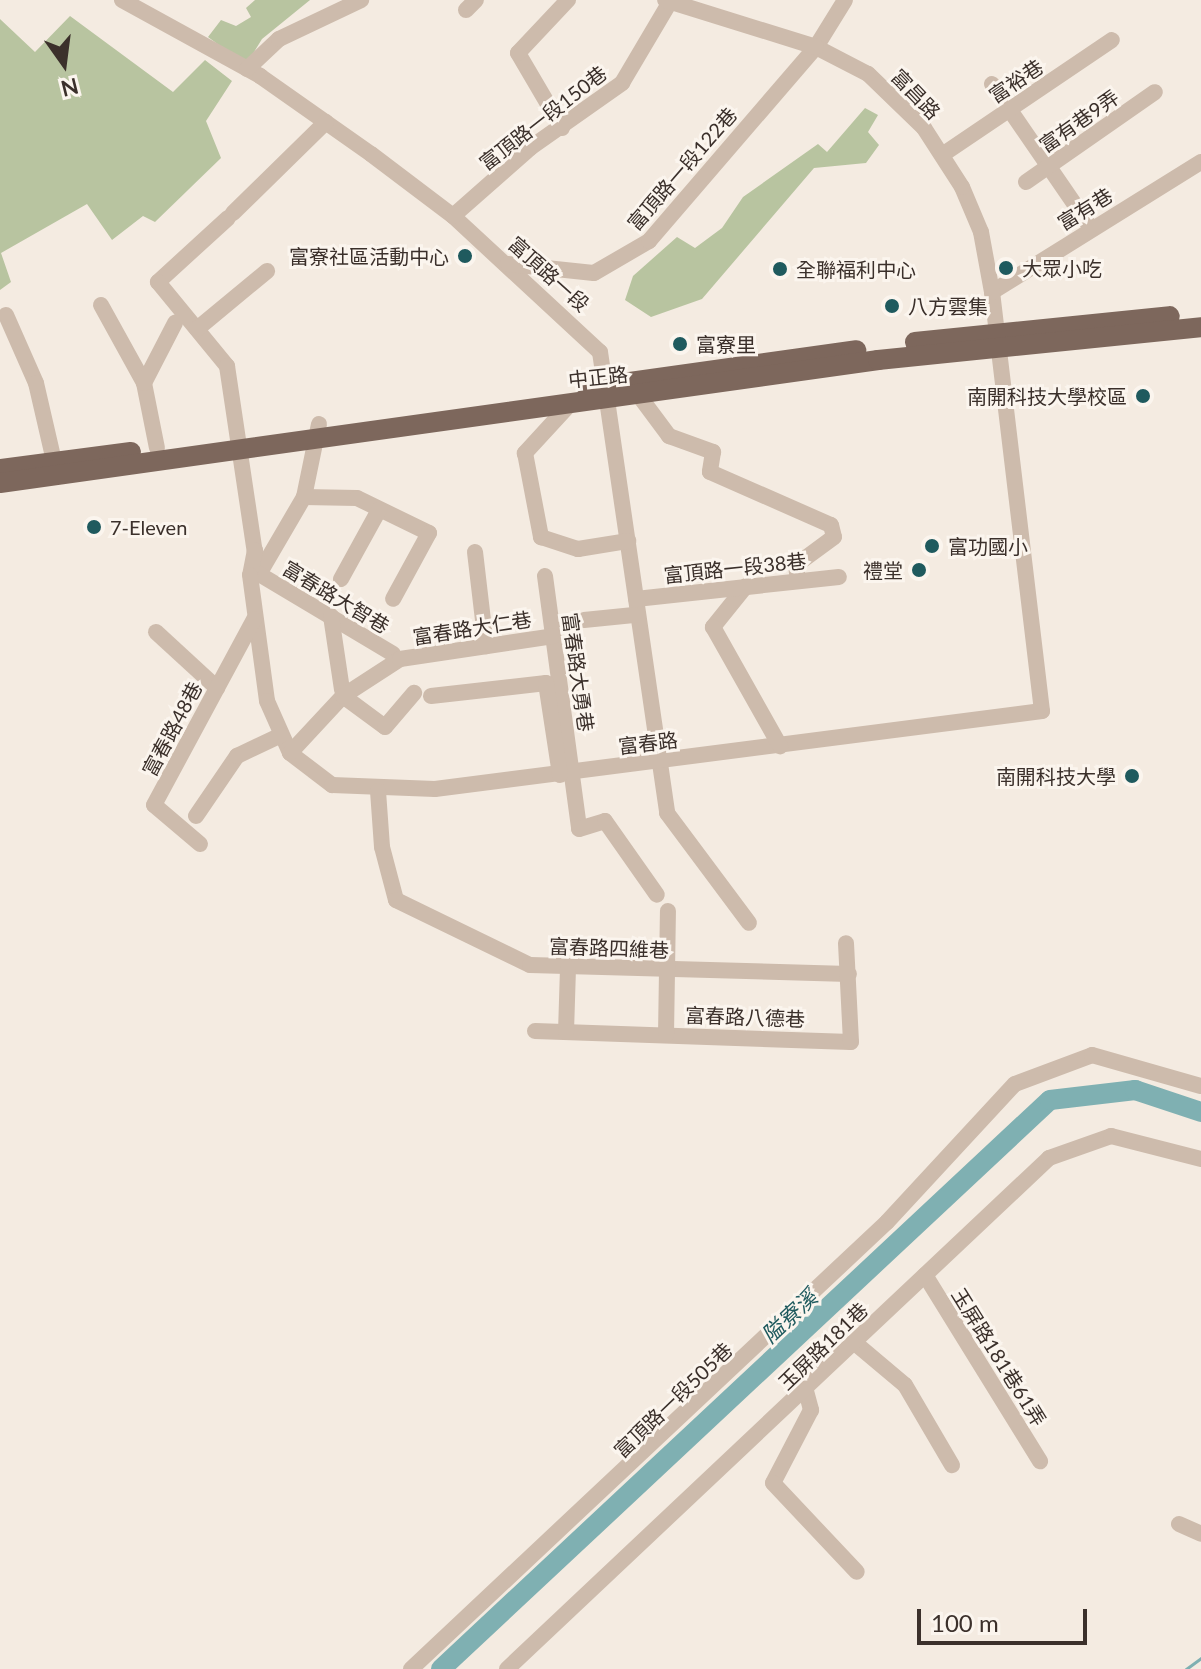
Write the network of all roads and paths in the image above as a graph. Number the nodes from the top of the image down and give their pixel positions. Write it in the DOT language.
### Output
graph roads {
  1 [pos="122,0"];
  2 [pos="361,0"];
  3 [pos="568,0"];
  4 [pos="845,0"];
  5 [pos="669,1"];
  6 [pos="1112,40"];
  7 [pos="816,47"];
  8 [pos="247,69"];
  9 [pos="992,84"];
  10 [pos="1155,92"];
  11 [pos="1009,109"];
  12 [pos="326,122"];
  13 [pos="562,128"];
  14 [pos="942,155"];
  15 [pos="1201,162"];
  16 [pos="1048,167"];
  17 [pos="1026,182"];
  18 [pos="453,216"];
  19 [pos="1091,228"];
  20 [pos="508,264"];
  21 [pos="267,271"];
  22 [pos="992,292"];
  23 [pos="101,305"];
  24 [pos="1201,314"];
  25 [pos="6,315"];
  26 [pos="175,323"];
  27 [pos="1201,327"];
  28 [pos="197,329"];
  29 [pos="998,338"];
  30 [pos="144,383"];
  31 [pos="608,392"];
  32 [pos="640,397"];
  33 [pos="570,404"];
  34 [pos="317,431"];
  35 [pos="240,443"];
  36 [pos="157,448"];
  37 [pos="54,461"];
  38 [pos="0,469"];
  39 [pos="0,483"];
  40 [pos="304,497"];
  41 [pos="379,510"];
  42 [pos="628,541"];
  43 [pos="255,550"];
  44 [pos="475,552"];
  45 [pos="259,574"];
  46 [pos="545,576"];
  47 [pos="839,577"];
  48 [pos="341,579"];
  49 [pos="798,581"];
  50 [pos="746,586"];
  51 [pos="393,599"];
  52 [pos="635,607"];
  53 [pos="331,616"];
  54 [pos="254,619"];
  55 [pos="584,620"];
  56 [pos="156,632"];
  57 [pos="553,636"];
  58 [pos="486,646"];
  59 [pos="393,654"];
  60 [pos="217,688"];
  61 [pos="342,693"];
  62 [pos="1042,711"];
  63 [pos="281,735"];
  64 [pos="780,746"];
  65 [pos="290,753"];
  66 [pos="657,762"];
  67 [pos="566,774"];
  68 [pos="378,791"];
  69 [pos="196,816"];
  70 [pos="200,844"];
  71 [pos="657,895"];
  72 [pos="668,911"];
  73 [pos="749,923"];
  74 [pos="846,943"];
  75 [pos="568,968"];
  76 [pos="667,970"];
  77 [pos="849,974"];
  78 [pos="535,1031"];
  79 [pos="566,1032"];
  80 [pos="666,1035"];
  81 [pos="1201,1086"];
  82 [pos="1201,1159"];
  83 [pos="925,1275"];
  84 [pos="855,1343"];
  85 [pos="806,1391"];
  86 [pos="1040,1461"];
  87 [pos="952,1465"];
  88 [pos="1179,1524"];
  89 [pos="1201,1534"];
  90 [pos="857,1572"];
  91 [pos="411,1669"];
  92 [pos="507,1669"];
  1 -- 8 [label="street, 富頂路一段"];
  2 -- 8 [label="street"];
  3 -- 13 [label="street"];
  4 -- 7 [label="street, 富頂路一段122巷"];
  5 -- 7 [label="street, 富昌路"];
  5 -- 13 [label="street, 富頂路一段150巷"];
  6 -- 11 [label="street, 富裕巷"];
  7 -- 14 [label="street, 富昌路"];
  7 -- 20 [label="street, 富頂路一段122巷"];
  8 -- 12 [label="street, 富頂路一段"];
  9 -- 11 [label="street"];
  10 -- 16 [label="street, 富有巷9弄"];
  11 -- 14 [label="street, 富裕巷"];
  11 -- 16 [label="street"];
  12 -- 18 [label="street, 富頂路一段"];
  12 -- 28 [label="street, 富春路"];
  13 -- 18 [label="street, 富頂路一段150巷"];
  14 -- 22 [label="street, 富昌路"];
  15 -- 19 [label="street, 富有巷"];
  16 -- 17 [label="street, 富有巷9弄"];
  16 -- 19 [label="street"];
  18 -- 20 [label="street, 富頂路一段"];
  19 -- 22 [label="street, 富有巷"];
  20 -- 31 [label="street, 富頂路一段"];
  21 -- 28 [label="street"];
  22 -- 29 [label="street, 富昌路"];
  23 -- 30 [label="street"];
  24 -- 29 [label="main road, 中正路"];
  25 -- 37 [label="street"];
  26 -- 30 [label="street"];
  27 -- 29 [label="main road, 中正路"];
  28 -- 35 [label="street, 富春路"];
  29 -- 31 [label="main road, 中正路"];
  29 -- 32 [label="main road, 中正路"];
  29 -- 62 [label="street, 富昌路"];
  30 -- 36 [label="street"];
  31 -- 32 [label="main road, 中正路"];
  31 -- 33 [label="main road, 中正路"];
  31 -- 34 [label="main road, 中正路"];
  31 -- 42 [label="street, 富頂路一段"];
  32 -- 49 [label="street"];
  33 -- 34 [label="main road, 中正路"];
  33 -- 42 [label="street"];
  34 -- 35 [label="main road, 中正路"];
  34 -- 40 [label="street"];
  35 -- 36 [label="main road, 中正路"];
  35 -- 39 [label="main road, 中正路"];
  35 -- 43 [label="street, 富春路"];
  36 -- 37 [label="main road, 中正路"];
  37 -- 38 [label="main road, 中正路"];
  40 -- 41 [label="street"];
  40 -- 45 [label="street"];
  41 -- 48 [label="street"];
  41 -- 51 [label="street"];
  42 -- 52 [label="street, 富頂路一段"];
  43 -- 45 [label="street, 富春路"];
  43 -- 54 [label="street, 富春路"];
  44 -- 58 [label="street"];
  45 -- 53 [label="street, 富春路大智巷"];
  45 -- 63 [label="street, 富春路"];
  46 -- 57 [label="street, 富春路大勇巷"];
  47 -- 49 [label="street, 富頂路一段38巷"];
  49 -- 50 [label="street, 富頂路一段38巷"];
  50 -- 52 [label="street, 富頂路一段38巷"];
  50 -- 64 [label="street"];
  52 -- 55 [label="street, 富頂路一段38巷"];
  52 -- 66 [label="street, 富頂路一段"];
  53 -- 59 [label="street, 富春路大智巷"];
  53 -- 61 [label="street"];
  54 -- 60 [label="street, 富春路48巷"];
  54 -- 63 [label="street, 富春路"];
  56 -- 60 [label="street"];
  57 -- 58 [label="street, 富春路大仁巷"];
  57 -- 67 [label="street, 富春路大勇巷"];
  58 -- 61 [label="street, 富春路大仁巷"];
  60 -- 70 [label="street, 富春路48巷"];
  61 -- 65 [label="street, 富春路大仁巷"];
  61 -- 67 [label="street"];
  62 -- 64 [label="street, 富春路"];
  63 -- 65 [label="street, 富春路"];
  63 -- 69 [label="street"];
  64 -- 66 [label="street, 富春路"];
  65 -- 68 [label="street, 富春路"];
  66 -- 67 [label="street, 富春路"];
  66 -- 73 [label="street, 富頂路一段"];
  67 -- 68 [label="street, 富春路"];
  67 -- 71 [label="street"];
  68 -- 75 [label="street, 富春路四維巷"];
  72 -- 76 [label="street"];
  74 -- 77 [label="street, 富春路八德巷"];
  75 -- 76 [label="street, 富春路四維巷"];
  75 -- 79 [label="street"];
  76 -- 77 [label="street, 富春路四維巷"];
  76 -- 80 [label="street"];
  77 -- 80 [label="street, 富春路八德巷"];
  78 -- 79 [label="street, 富春路八德巷"];
  79 -- 80 [label="street, 富春路八德巷"];
  81 -- 91 [label="street, 富頂路一段505巷"];
  82 -- 83 [label="street, 玉屏路181巷"];
  83 -- 84 [label="street, 玉屏路181巷"];
  83 -- 86 [label="street, 玉屏路181巷61弄"];
  84 -- 85 [label="street, 玉屏路181巷"];
  84 -- 87 [label="street"];
  85 -- 90 [label="street"];
  85 -- 92 [label="street, 玉屏路181巷"];
  88 -- 89 [label="street"];
}
